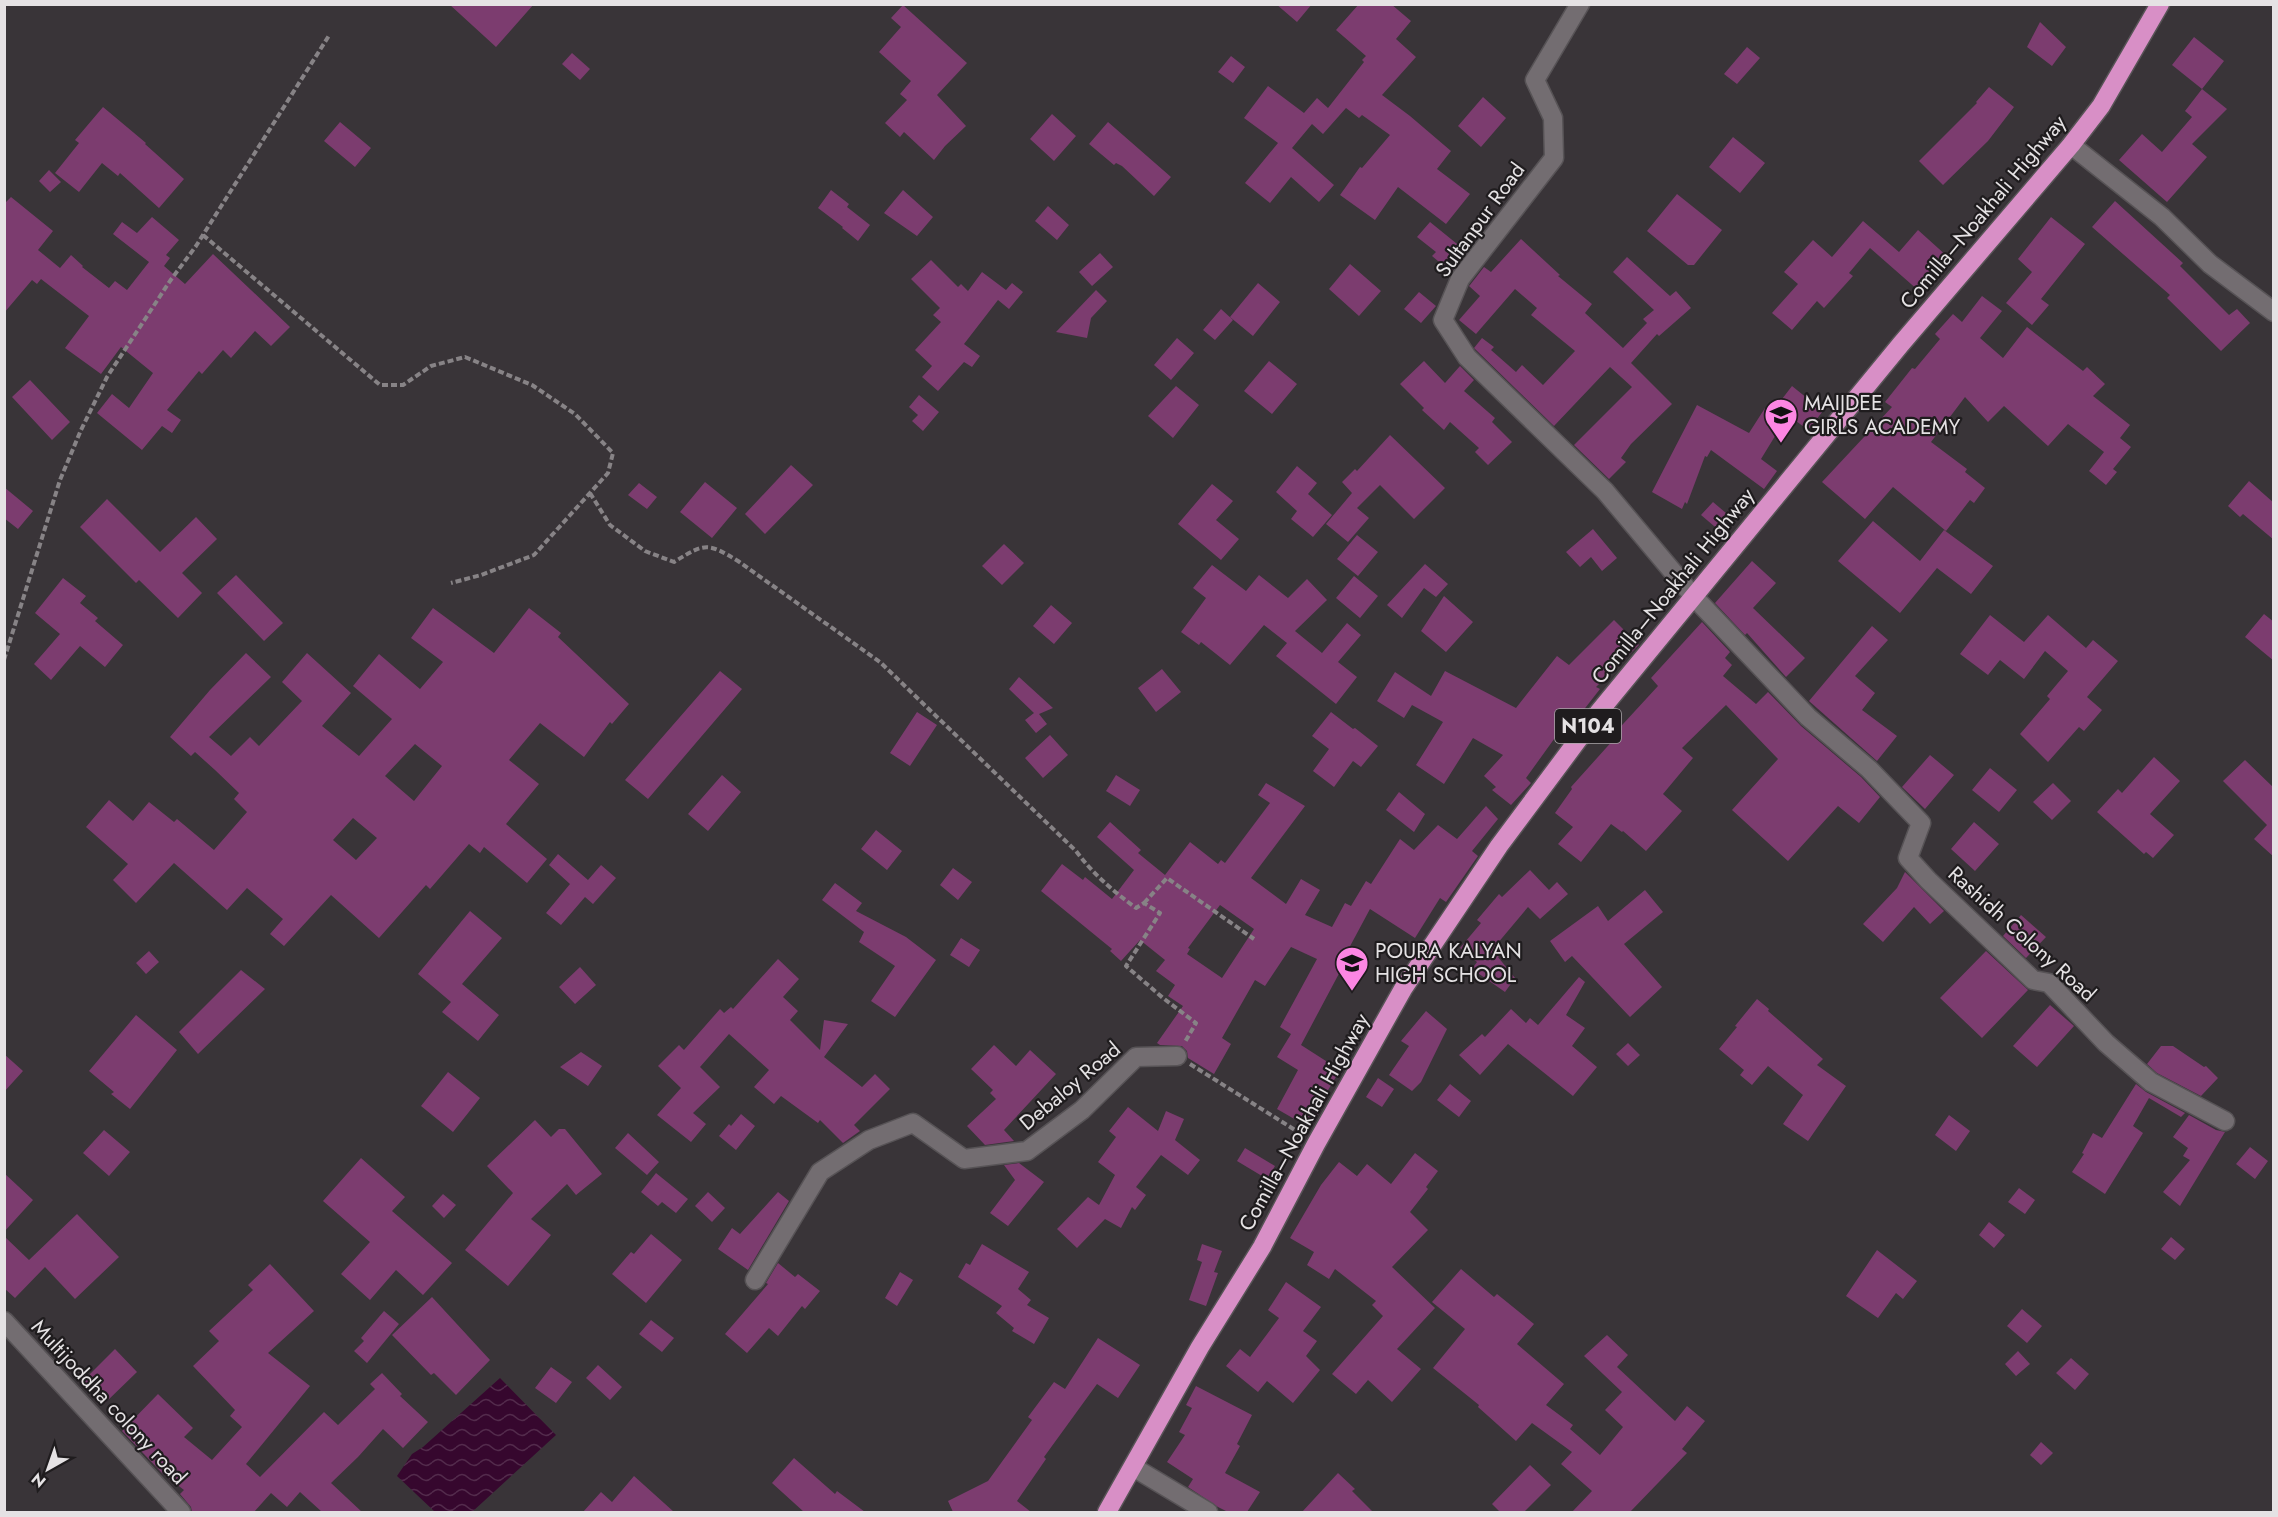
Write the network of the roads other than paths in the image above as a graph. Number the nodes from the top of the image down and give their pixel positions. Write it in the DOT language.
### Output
graph roads {
  1 [pos="1580,4"];
  2 [pos="2160,4"];
  3 [pos="2071,145"];
  4 [pos="2274,312"];
  5 [pos="1694,597"];
  6 [pos="1177,1056"];
  7 [pos="2224,1121"];
  8 [pos="755,1280"];
  9 [pos="4,1321"];
  10 [pos="1133,1467"];
  11 [pos="181,1512"];
  12 [pos="1107,1512"];
  13 [pos="1208,1512"];
  1 -- 5 [label="street, Sultanpur Road"];
  2 -- 3 [label="highway, Comilla–Noakhali Highway / N104"];
  3 -- 4 [label="street"];
  3 -- 5 [label="highway, Comilla–Noakhali Highway / N104"];
  5 -- 7 [label="street, Rashidh Colony Road"];
  5 -- 10 [label="highway, Comilla–Noakhali Highway / N104"];
  6 -- 8 [label="street, Debaloy Road"];
  9 -- 11 [label="street, Multijoddha colony road"];
  10 -- 12 [label="highway, Comilla–Noakhali Highway / N104"];
  10 -- 13 [label="street"];
}
